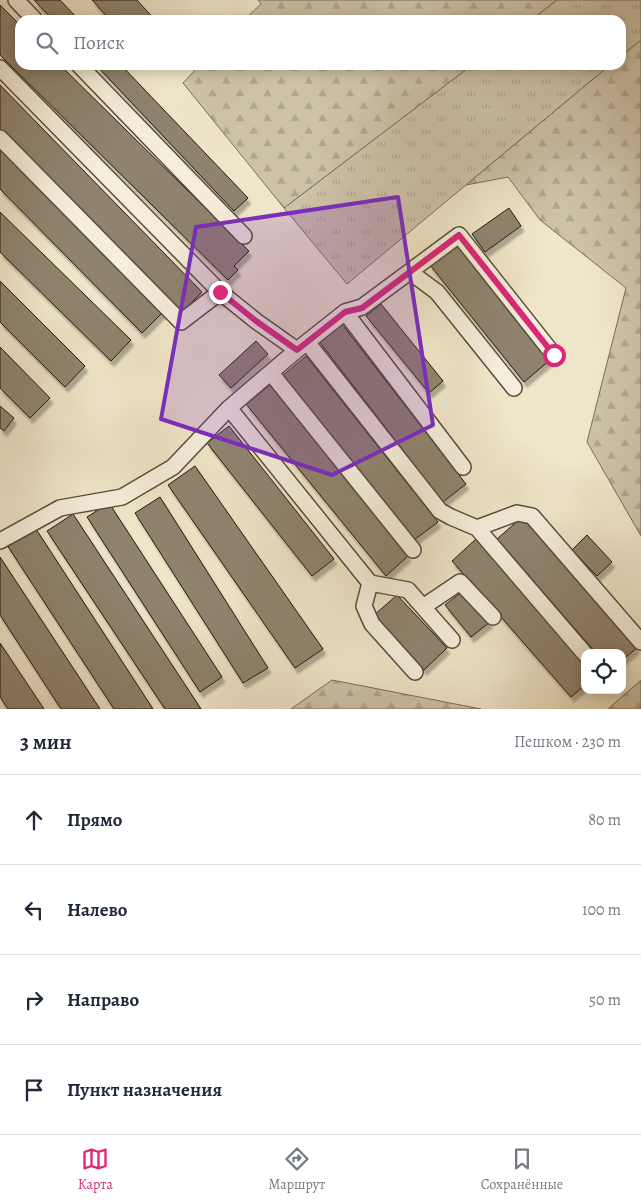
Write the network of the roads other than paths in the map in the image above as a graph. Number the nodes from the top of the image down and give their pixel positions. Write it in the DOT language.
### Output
graph roads {
  1 [pos="16,0"];
  2 [pos="31,15"];
  3 [pos="0,68"];
  4 [pos="84,70"];
  5 [pos="0,138"];
  6 [pos="244,236"];
  7 [pos="410,272"];
  8 [pos="220,292"];
  9 [pos="345,312"];
  10 [pos="302,346"];
  11 [pos="554,355"];
  12 [pos="271,373"];
  13 [pos="514,388"];
  14 [pos="229,408"];
  15 [pos="462,466"];
  16 [pos="477,528"];
  17 [pos="0,541"];
  18 [pos="413,550"];
  19 [pos="370,583"];
  20 [pos="423,606"];
  21 [pos="493,618"];
  22 [pos="452,640"];
  23 [pos="641,642"];
  24 [pos="581,649"];
  25 [pos="415,672"];
  1 -- 2 [label="lane"];
  3 -- 8 [label="lane"];
  4 -- 6 [label="lane"];
  5 -- 8 [label="lane"];
  7 -- 9 [label="lane"];
  7 -- 11 [label="lane"];
  7 -- 13 [label="lane"];
  8 -- 10 [label="lane"];
  9 -- 10 [label="lane"];
  9 -- 15 [label="lane"];
  10 -- 12 [label="lane"];
  10 -- 16 [label="lane"];
  12 -- 14 [label="lane"];
  12 -- 18 [label="lane"];
  14 -- 17 [label="lane"];
  14 -- 19 [label="lane"];
  16 -- 23 [label="lane"];
  16 -- 24 [label="lane"];
  19 -- 20 [label="lane"];
  19 -- 25 [label="lane"];
  20 -- 21 [label="lane"];
  20 -- 22 [label="lane"];
}
